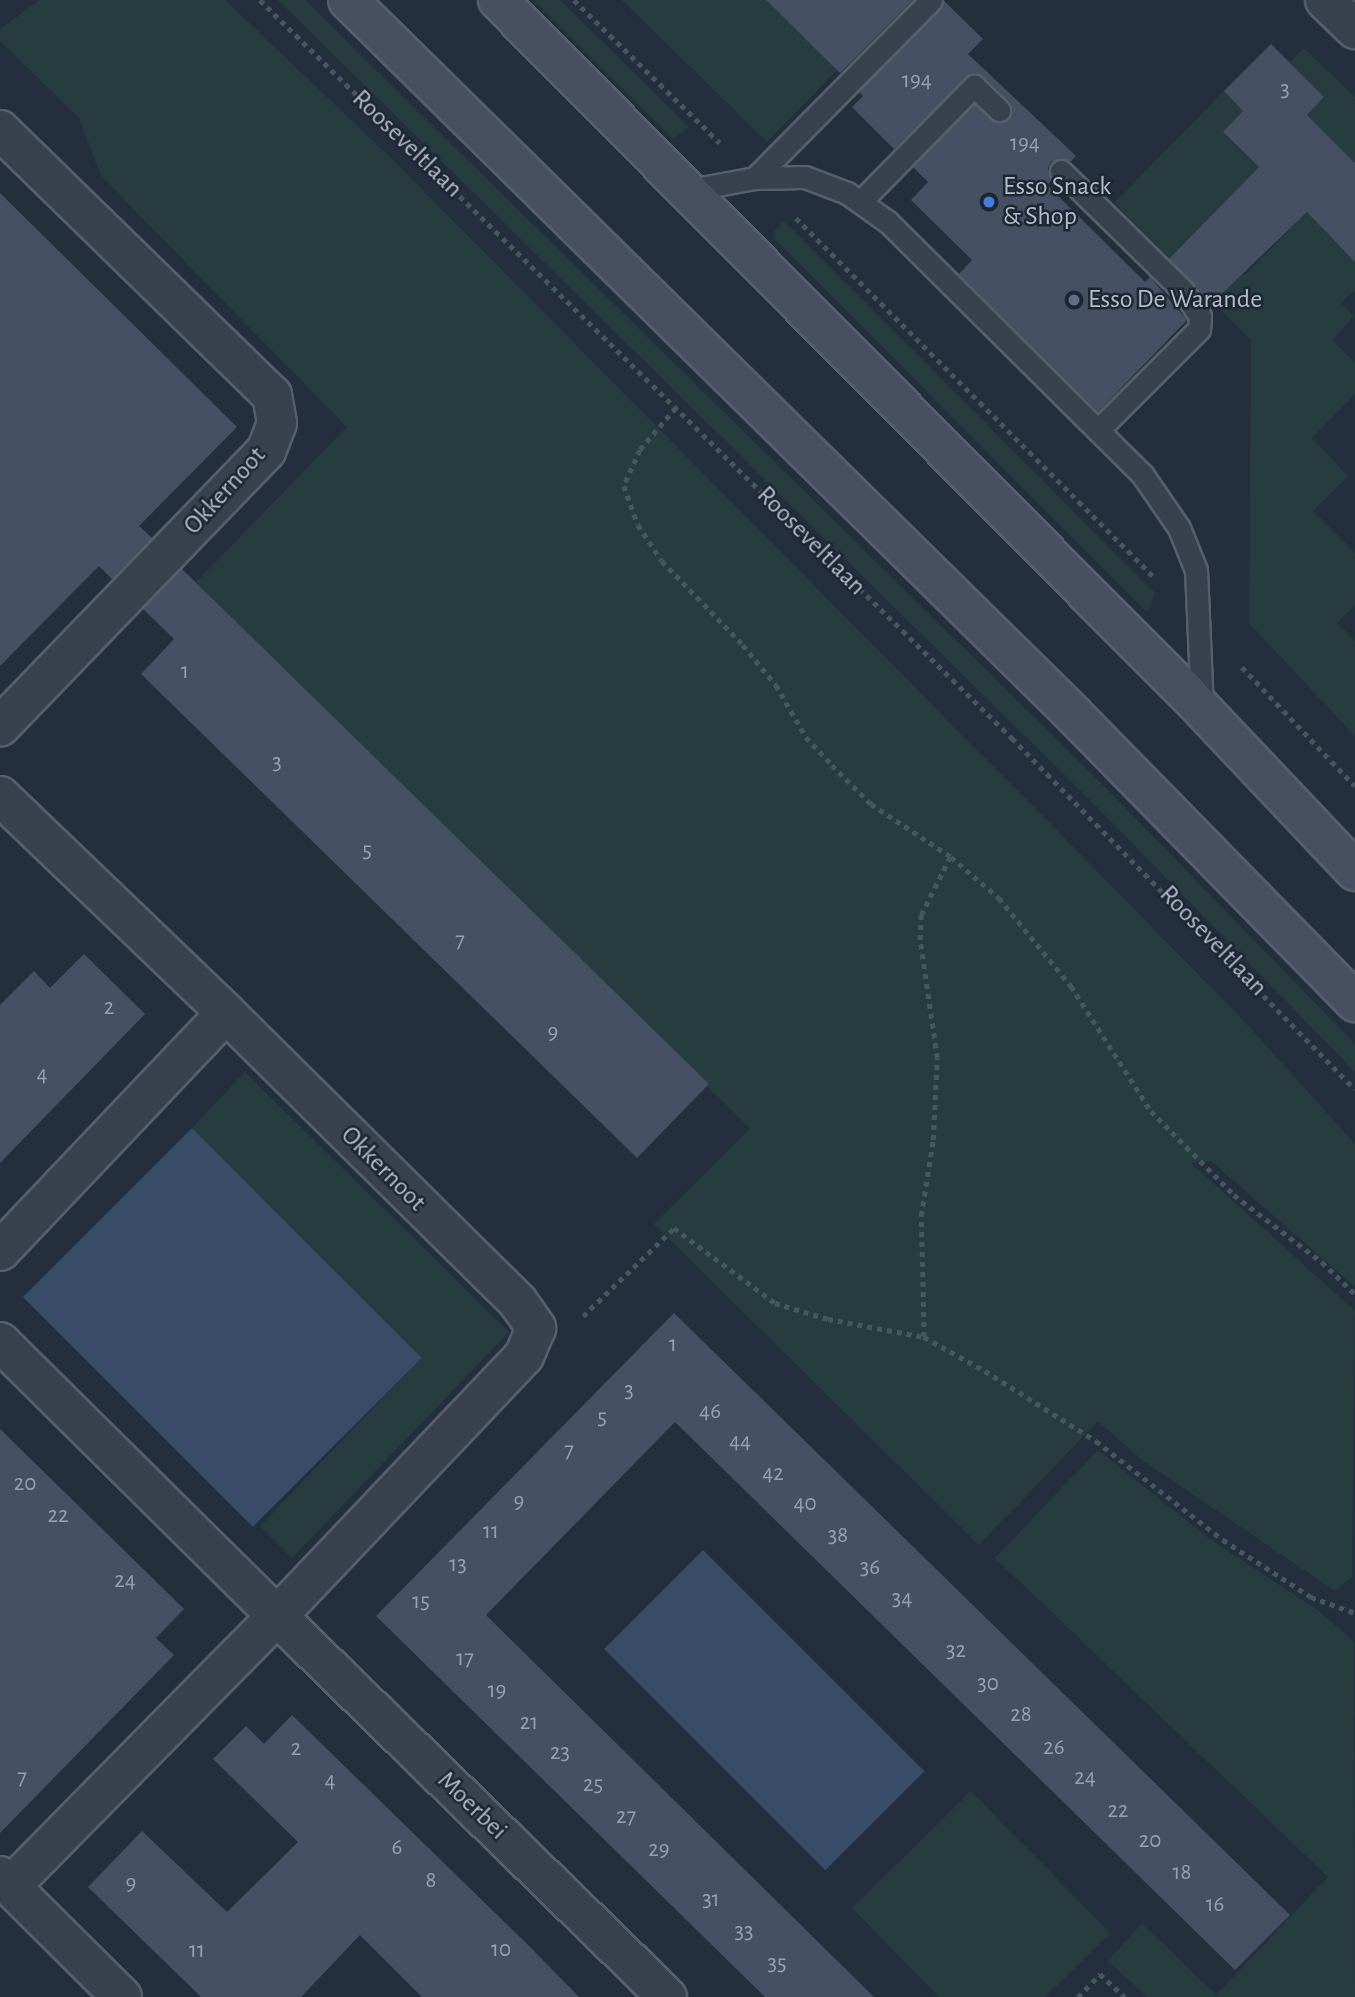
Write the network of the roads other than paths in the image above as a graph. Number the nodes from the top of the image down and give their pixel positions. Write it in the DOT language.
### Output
graph roads {
  1 [pos="348,0"];
  2 [pos="498,0"];
  3 [pos="931,0"];
  4 [pos="1325,0"];
  5 [pos="1355,29"];
  6 [pos="999,110"];
  7 [pos="0,130"];
  8 [pos="1061,171"];
  9 [pos="755,177"];
  10 [pos="690,190"];
  11 [pos="860,202"];
  12 [pos="1098,430"];
  13 [pos="1202,709"];
  14 [pos="0,726"];
  15 [pos="0,796"];
  16 [pos="1355,871"];
  17 [pos="1355,1002"];
  18 [pos="226,1013"];
  19 [pos="0,1251"];
  20 [pos="0,1342"];
  21 [pos="277,1616"];
  22 [pos="6,1881"];
  23 [pos="122,1997"];
  24 [pos="667,1997"];
  1 -- 17 [label="main road"];
  2 -- 10 [label="main road"];
  3 -- 9 [label="lane"];
  4 -- 5 [label="street"];
  6 -- 11 [label="lane"];
  7 -- 14 [label="street, Okkernoot"];
  8 -- 12 [label="lane"];
  9 -- 10 [label="lane"];
  9 -- 11 [label="lane"];
  10 -- 13 [label="main road"];
  11 -- 12 [label="lane"];
  12 -- 13 [label="lane"];
  13 -- 16 [label="main road"];
  15 -- 18 [label="street, Okkernoot"];
  18 -- 19 [label="street"];
  18 -- 21 [label="street, Okkernoot"];
  20 -- 21 [label="street"];
  21 -- 22 [label="street"];
  21 -- 24 [label="street, Moerbei"];
  22 -- 23 [label="street"];
}
